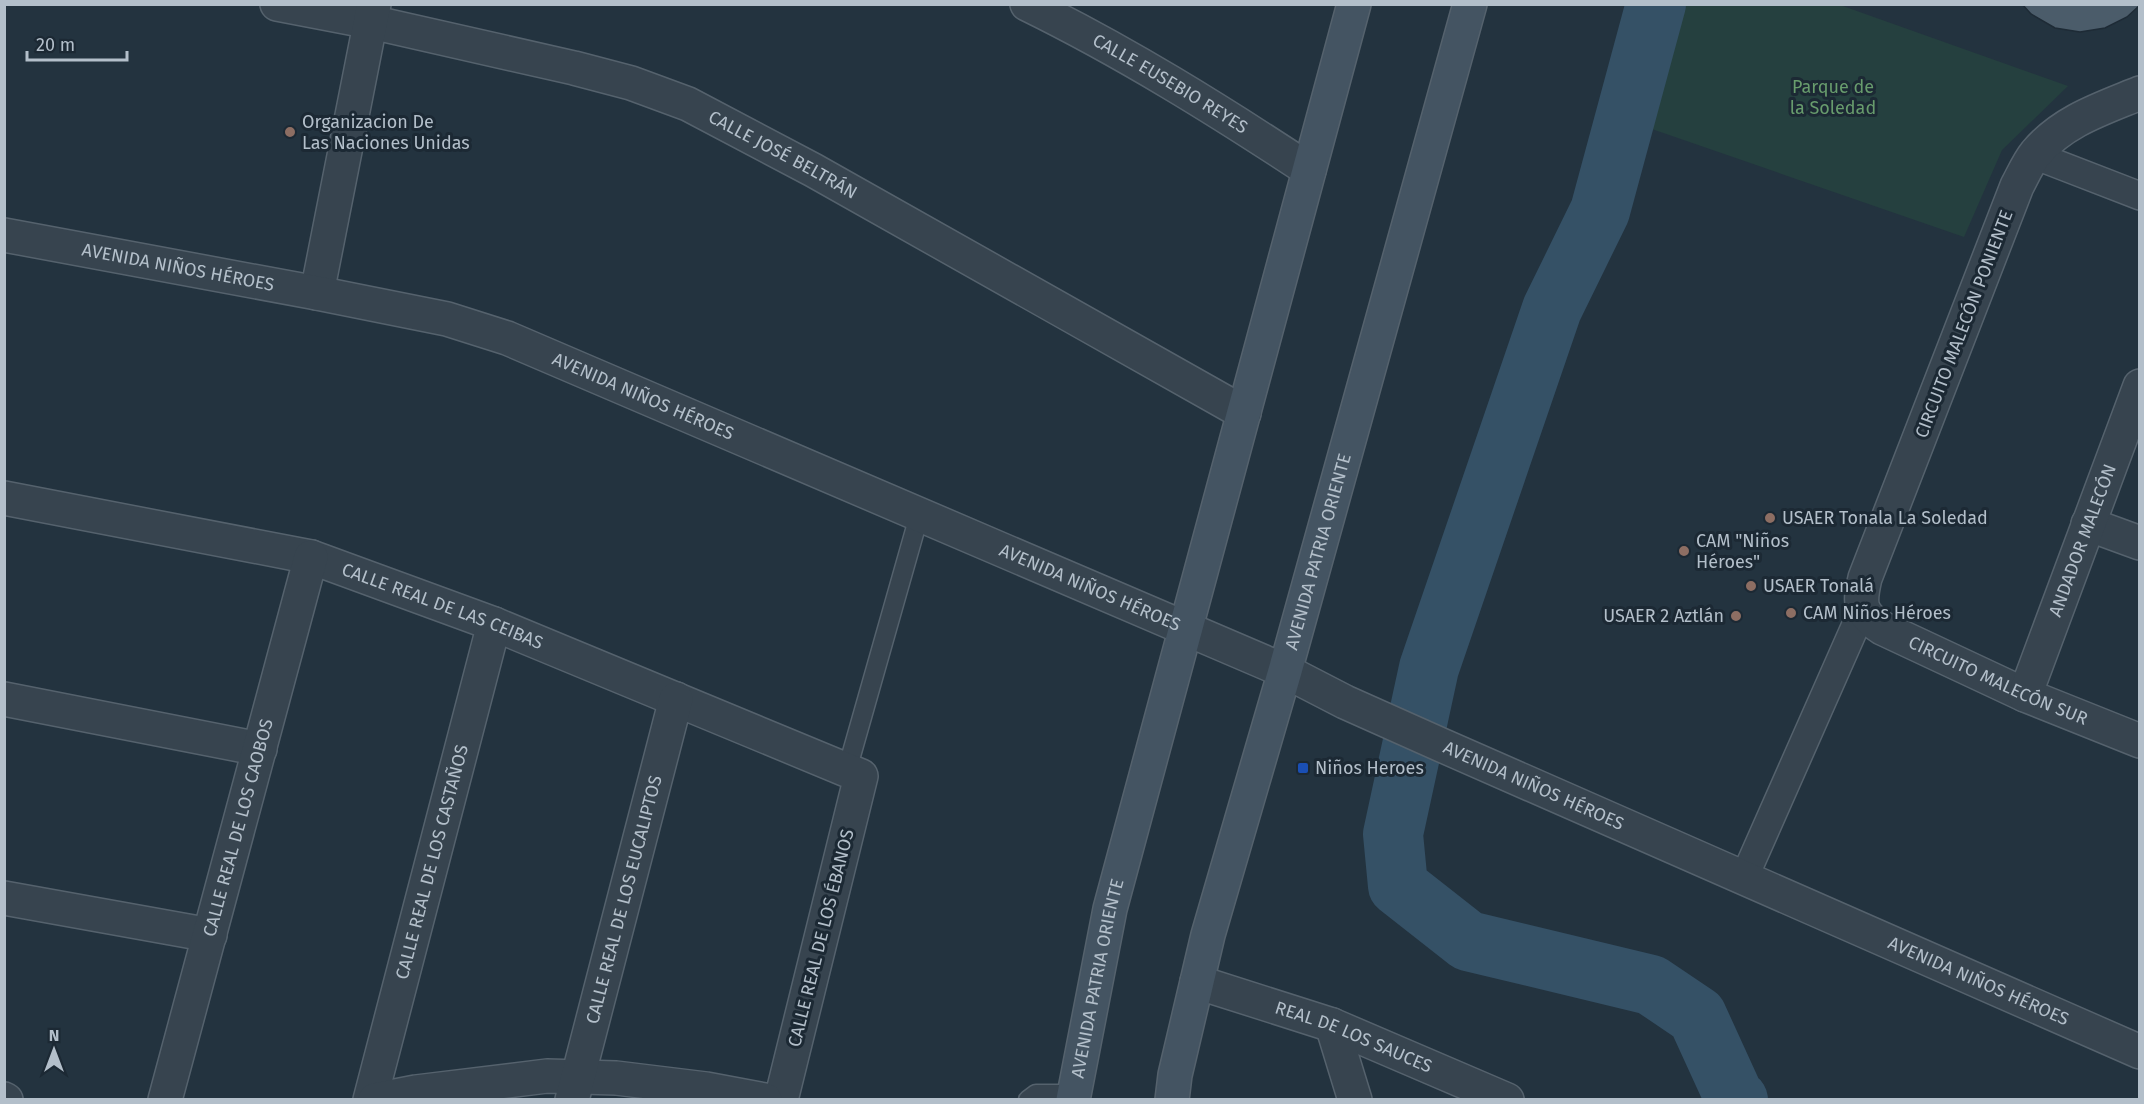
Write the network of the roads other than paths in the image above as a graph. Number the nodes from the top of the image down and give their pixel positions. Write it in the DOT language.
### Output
graph roads {
  1 [pos="278,4"];
  2 [pos="1027,4"];
  3 [pos="1354,4"];
  4 [pos="1470,4"];
  5 [pos="372,13"];
  6 [pos="2139,93"];
  7 [pos="2034,155"];
  8 [pos="1309,170"];
  9 [pos="2139,196"];
  10 [pos="4,235"];
  11 [pos="317,292"];
  12 [pos="2139,386"];
  13 [pos="1244,413"];
  14 [pos="4,498"];
  15 [pos="920,516"];
  16 [pos="2088,524"];
  17 [pos="2139,543"];
  18 [pos="311,557"];
  19 [pos="1862,611"];
  20 [pos="494,624"];
  21 [pos="1186,629"];
  22 [pos="1285,671"];
  23 [pos="2025,695"];
  24 [pos="4,699"];
  25 [pos="676,699"];
  26 [pos="2139,741"];
  27 [pos="260,749"];
  28 [pos="854,773"];
  29 [pos="1744,878"];
  30 [pos="4,898"];
  31 [pos="210,935"];
  32 [pos="1197,982"];
  33 [pos="1332,1024"];
  34 [pos="2139,1052"];
  35 [pos="575,1089"];
  36 [pos="1073,1097"];
  37 [pos="165,1100"];
  38 [pos="370,1100"];
  39 [pos="375,1100"];
  40 [pos="765,1100"];
  41 [pos="781,1100"];
  42 [pos="1028,1100"];
  43 [pos="1172,1100"];
  44 [pos="1355,1100"];
  45 [pos="1507,1100"];
  1 -- 5 [label="street, CALLE JOSÉ BELTRÁN"];
  2 -- 8 [label="street, CALLE EUSEBIO REYES"];
  3 -- 8 [label="main road"];
  4 -- 22 [label="main road, AVENIDA PATRIA ORIENTE"];
  5 -- 11 [label="street"];
  5 -- 13 [label="street, CALLE JOSÉ BELTRÁN"];
  6 -- 7 [label="street, CIRCUITO MALECÓN PONIENTE"];
  7 -- 9 [label="street"];
  7 -- 19 [label="street, CIRCUITO MALECÓN PONIENTE"];
  8 -- 13 [label="main road, AVENIDA PATRIA ORIENTE"];
  10 -- 11 [label="street, AVENIDA NIÑOS HÉROES"];
  11 -- 15 [label="street, AVENIDA NIÑOS HÉROES"];
  12 -- 16 [label="street, ANDADOR MALECÓN"];
  13 -- 21 [label="main road, AVENIDA PATRIA ORIENTE"];
  14 -- 18 [label="street, CALLE REAL DE LAS CEIBAS"];
  15 -- 21 [label="street, AVENIDA NIÑOS HÉROES"];
  15 -- 28 [label="lane, CALLE REAL DE LOS ÉBANOS"];
  16 -- 17 [label="street"];
  16 -- 23 [label="street, ANDADOR MALECÓN"];
  18 -- 20 [label="street, CALLE REAL DE LAS CEIBAS"];
  18 -- 27 [label="street, CALLE REAL DE LOS CAOBOS"];
  19 -- 23 [label="street, CIRCUITO MALECÓN SUR"];
  19 -- 29 [label="street"];
  20 -- 25 [label="street, CALLE REAL DE LAS CEIBAS"];
  20 -- 38 [label="street, CALLE REAL DE LOS CASTAÑOS"];
  21 -- 22 [label="street, AVENIDA NIÑOS HÉROES"];
  21 -- 36 [label="main road, AVENIDA PATRIA ORIENTE"];
  22 -- 29 [label="street, AVENIDA NIÑOS HÉROES"];
  22 -- 32 [label="main road, AVENIDA PATRIA ORIENTE"];
  23 -- 26 [label="street, CIRCUITO MALECÓN SUR"];
  24 -- 27 [label="street"];
  25 -- 28 [label="street, CALLE REAL DE LAS CEIBAS"];
  25 -- 35 [label="street, CALLE REAL DE LOS EUCALIPTOS"];
  27 -- 31 [label="street, CALLE REAL DE LOS CAOBOS"];
  28 -- 41 [label="street, CALLE REAL DE LOS ÉBANOS"];
  29 -- 34 [label="street, AVENIDA NIÑOS HÉROES"];
  30 -- 31 [label="street"];
  31 -- 37 [label="street, CALLE REAL DE LOS CAOBOS"];
  32 -- 33 [label="street, REAL DE LOS SAUCES"];
  32 -- 43 [label="main road, AVENIDA PATRIA ORIENTE"];
  33 -- 44 [label="street"];
  33 -- 45 [label="street, REAL DE LOS SAUCES"];
  35 -- 39 [label="street"];
  35 -- 40 [label="street"];
  36 -- 42 [label="lane"];
}
